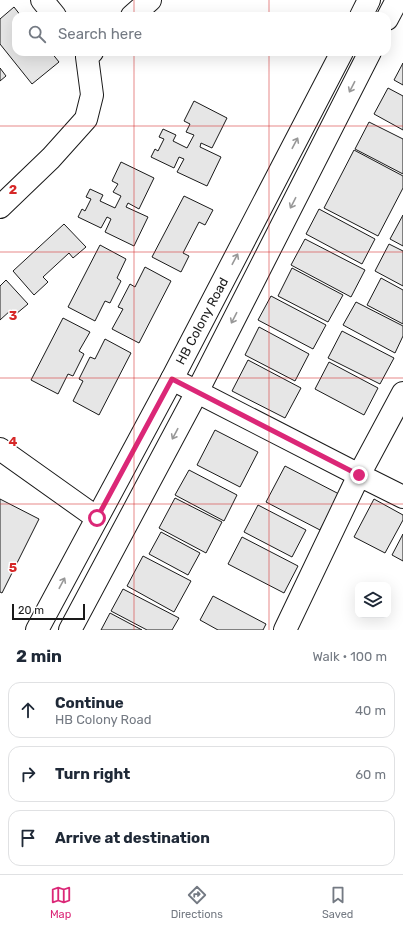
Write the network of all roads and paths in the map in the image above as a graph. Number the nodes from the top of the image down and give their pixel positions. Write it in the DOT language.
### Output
graph roads {
  1 [pos="42,0"];
  2 [pos="150,0"];
  3 [pos="369,0"];
  4 [pos="396,0"];
  5 [pos="51,12"];
  6 [pos="136,12"];
  7 [pos="363,12"];
  8 [pos="390,12"];
  9 [pos="87,56"];
  10 [pos="340,56"];
  11 [pos="368,56"];
  12 [pos="0,207"];
  13 [pos="172,379"];
  14 [pos="197,392"];
  15 [pos="403,393"];
  16 [pos="0,448"];
  17 [pos="359,475"];
  18 [pos="403,497"];
  19 [pos="97,518"];
  20 [pos="37,630"];
  21 [pos="70,630"];
  22 [pos="284,630"];
  1 -- 5 [label="street"];
  2 -- 6 [label="street"];
  3 -- 7 [label="street"];
  4 -- 8 [label="street"];
  9 -- 12 [label="street"];
  13 -- 10 [label="street, HB Colony Road, one-way"];
  11 -- 14 [label="street, one-way"];
  13 -- 14 [label="street"];
  13 -- 19 [label="street, HB Colony Road"];
  14 -- 17 [label="street"];
  14 -- 21 [label="street, one-way"];
  15 -- 17 [label="street"];
  16 -- 19 [label="street"];
  17 -- 18 [label="street"];
  17 -- 22 [label="street"];
  20 -- 19 [label="street, HB Colony Road, one-way"];
}
